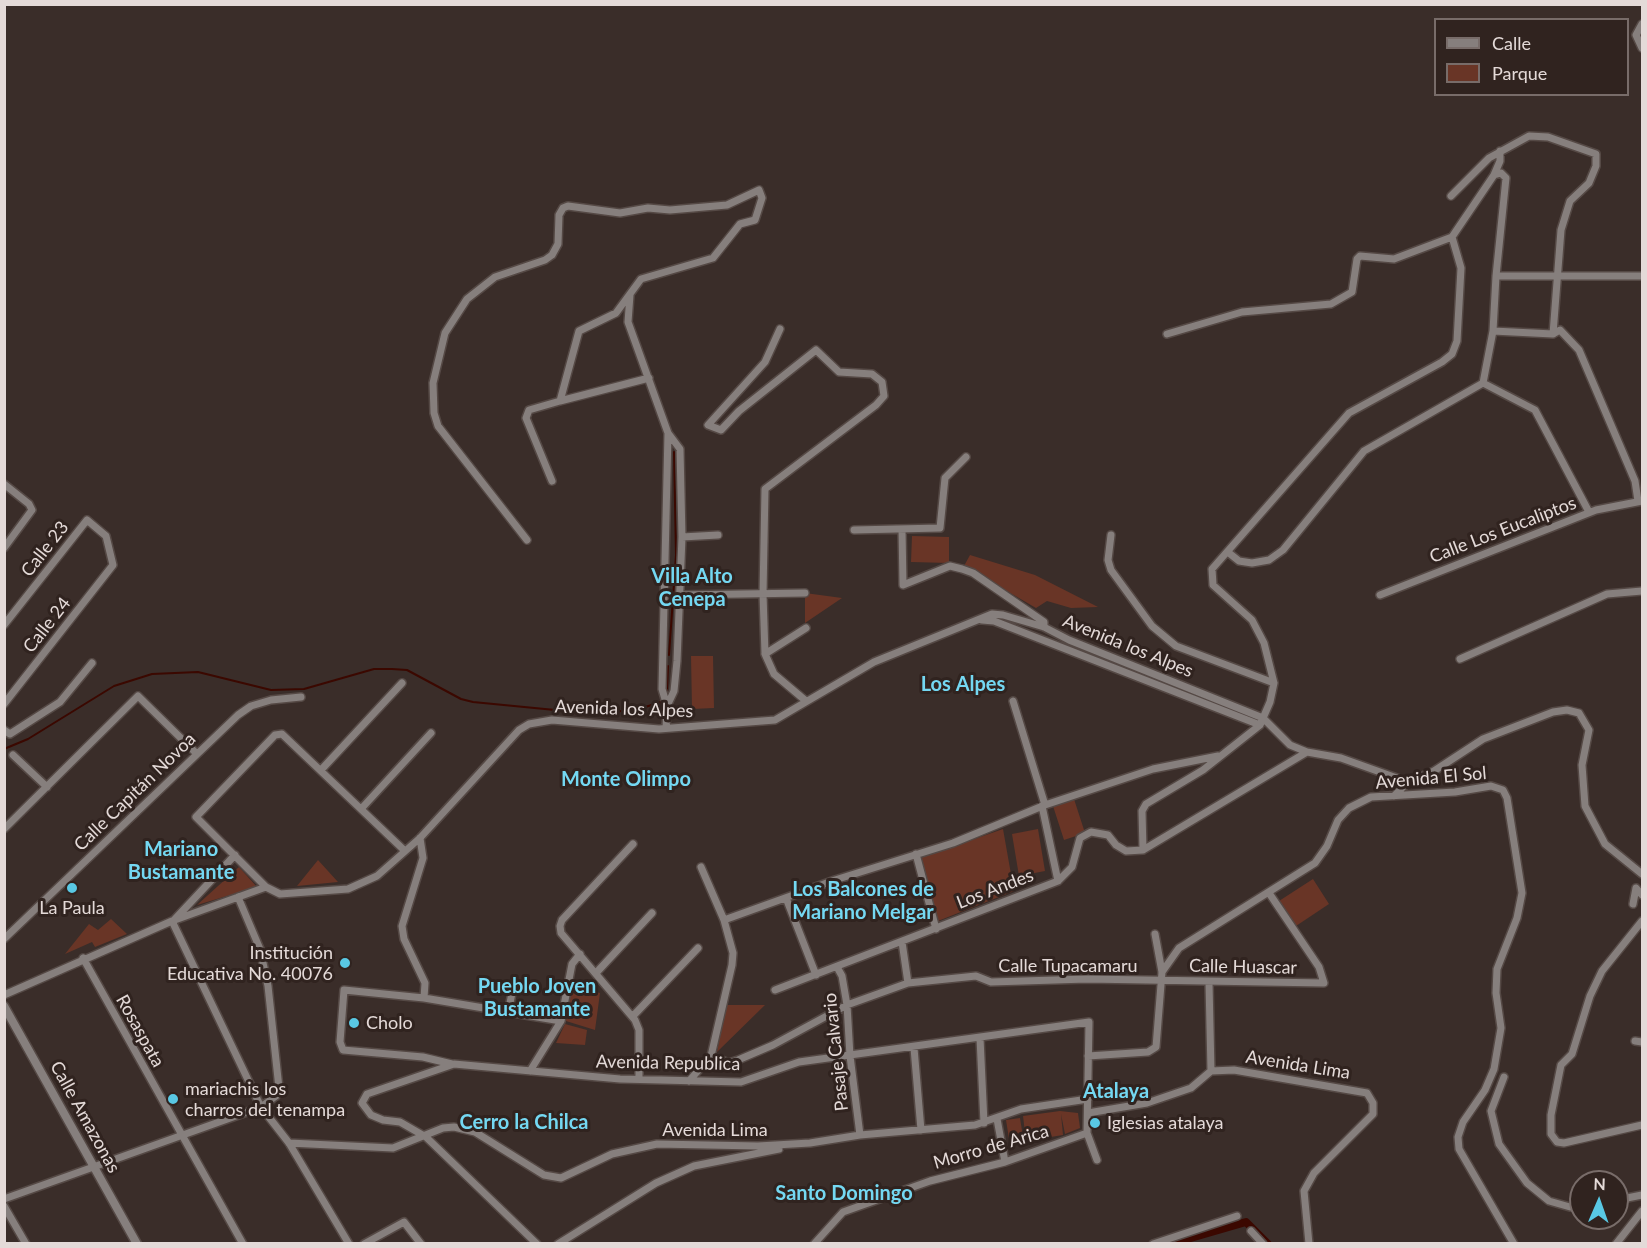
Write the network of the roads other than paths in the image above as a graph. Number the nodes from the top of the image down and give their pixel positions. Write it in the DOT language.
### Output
graph roads {
  1 [pos="1642,24"];
  2 [pos="1642,48"];
  3 [pos="1500,151"];
  4 [pos="1494,175"];
  5 [pos="1451,196"];
  6 [pos="1452,237"];
  7 [pos="1559,275"];
  8 [pos="1496,276"];
  9 [pos="1642,276"];
  10 [pos="631,292"];
  11 [pos="780,329"];
  12 [pos="1493,331"];
  13 [pos="1167,334"];
  14 [pos="1553,334"];
  15 [pos="649,378"];
  16 [pos="1483,383"];
  17 [pos="560,401"];
  18 [pos="668,433"];
  19 [pos="966,457"];
  20 [pos="552,481"];
  21 [pos="4,484"];
  22 [pos="1640,501"];
  23 [pos="1589,512"];
  24 [pos="902,528"];
  25 [pos="854,530"];
  26 [pos="718,535"];
  27 [pos="1111,535"];
  28 [pos="682,537"];
  29 [pos="527,540"];
  30 [pos="4,548"];
  31 [pos="1229,553"];
  32 [pos="113,565"];
  33 [pos="1642,591"];
  34 [pos="805,593"];
  35 [pos="763,594"];
  36 [pos="679,595"];
  37 [pos="1380,595"];
  38 [pos="979,619"];
  39 [pos="4,625"];
  40 [pos="1044,627"];
  41 [pos="806,628"];
  42 [pos="765,654"];
  43 [pos="1460,659"];
  44 [pos="92,663"];
  45 [pos="402,683"];
  46 [pos="1274,683"];
  47 [pos="301,697"];
  48 [pos="806,701"];
  49 [pos="1013,701"];
  50 [pos="4,704"];
  51 [pos="666,704"];
  52 [pos="1262,721"];
  53 [pos="666,728"];
  54 [pos="7,732"];
  55 [pos="431,733"];
  56 [pos="1307,752"];
  57 [pos="196,753"];
  58 [pos="13,755"];
  59 [pos="1221,755"];
  60 [pos="321,770"];
  61 [pos="1408,782"];
  62 [pos="47,788"];
  63 [pos="1394,796"];
  64 [pos="1043,806"];
  65 [pos="361,809"];
  66 [pos="4,829"];
  67 [pos="420,838"];
  68 [pos="633,844"];
  69 [pos="1143,850"];
  70 [pos="405,851"];
  71 [pos="916,854"];
  72 [pos="235,855"];
  73 [pos="700,867"];
  74 [pos="1642,874"];
  75 [pos="1058,881"];
  76 [pos="266,888"];
  77 [pos="1269,892"];
  78 [pos="1642,895"];
  79 [pos="238,897"];
  80 [pos="786,898"];
  81 [pos="1633,904"];
  82 [pos="652,913"];
  83 [pos="724,920"];
  84 [pos="172,921"];
  85 [pos="1642,921"];
  86 [pos="936,929"];
  87 [pos="1155,934"];
  88 [pos="4,939"];
  89 [pos="902,942"];
  90 [pos="698,948"];
  91 [pos="579,954"];
  92 [pos="83,958"];
  93 [pos="837,967"];
  94 [pos="1162,972"];
  95 [pos="597,973"];
  96 [pos="816,975"];
  97 [pos="1162,981"];
  98 [pos="908,982"];
  99 [pos="514,983"];
  100 [pos="1209,983"];
  101 [pos="775,990"];
  102 [pos="4,995"];
  103 [pos="424,998"];
  104 [pos="847,1005"];
  105 [pos="4,1006"];
  106 [pos="508,1013"];
  107 [pos="633,1016"];
  108 [pos="561,1021"];
  109 [pos="980,1038"];
  110 [pos="914,1048"];
  111 [pos="711,1056"];
  112 [pos="850,1056"];
  113 [pos="1088,1056"];
  114 [pos="454,1064"];
  115 [pos="530,1071"];
  116 [pos="1211,1071"];
  117 [pos="1504,1077"];
  118 [pos="639,1079"];
  119 [pos="689,1081"];
  120 [pos="1088,1099"];
  121 [pos="261,1107"];
  122 [pos="1088,1113"];
  123 [pos="997,1119"];
  124 [pos="984,1123"];
  125 [pos="1642,1125"];
  126 [pos="921,1130"];
  127 [pos="1087,1133"];
  128 [pos="182,1135"];
  129 [pos="860,1135"];
  130 [pos="426,1137"];
  131 [pos="289,1143"];
  132 [pos="810,1143"];
  133 [pos="1097,1160"];
  134 [pos="1005,1162"];
  135 [pos="94,1166"];
  136 [pos="4,1199"];
  137 [pos="4,1206"];
  138 [pos="1569,1207"];
  139 [pos="1642,1210"];
  140 [pos="1237,1216"];
  141 [pos="1251,1231"];
  142 [pos="26,1244"];
  143 [pos="137,1244"];
  144 [pos="243,1244"];
  145 [pos="349,1244"];
  146 [pos="364,1244"];
  147 [pos="421,1244"];
  148 [pos="537,1244"];
  149 [pos="558,1244"];
  150 [pos="814,1244"];
  151 [pos="1153,1244"];
  152 [pos="1263,1244"];
  153 [pos="1309,1244"];
  154 [pos="1514,1244"];
  155 [pos="1616,1244"];
  1 -- 2 [label="street"];
  3 -- 4 [label="street"];
  3 -- 5 [label="street"];
  3 -- 7 [label="street"];
  4 -- 6 [label="street"];
  4 -- 8 [label="street"];
  6 -- 13 [label="street"];
  6 -- 31 [label="street"];
  7 -- 8 [label="street"];
  7 -- 9 [label="street"];
  7 -- 14 [label="street"];
  8 -- 12 [label="street"];
  10 -- 15 [label="street"];
  10 -- 17 [label="street"];
  10 -- 29 [label="street"];
  11 -- 35 [label="street"];
  12 -- 14 [label="street"];
  12 -- 16 [label="street"];
  14 -- 22 [label="street"];
  15 -- 17 [label="street"];
  15 -- 18 [label="street"];
  16 -- 23 [label="street"];
  16 -- 31 [label="street"];
  17 -- 20 [label="street"];
  18 -- 28 [label="street"];
  18 -- 51 [label="street"];
  19 -- 24 [label="street"];
  21 -- 30 [label="street"];
  22 -- 23 [label="street, Calle Los Eucaliptos"];
  23 -- 37 [label="street, Calle Los Eucaliptos"];
  24 -- 25 [label="street"];
  24 -- 40 [label="street"];
  26 -- 28 [label="street"];
  27 -- 46 [label="street"];
  28 -- 36 [label="street"];
  31 -- 46 [label="street"];
  32 -- 39 [label="street, Calle 23"];
  32 -- 50 [label="street, Calle 24"];
  33 -- 43 [label="street"];
  34 -- 35 [label="street"];
  35 -- 36 [label="street"];
  35 -- 42 [label="street"];
  36 -- 51 [label="street"];
  38 -- 40 [label="street, Avenida los Alpes"];
  38 -- 48 [label="street, Avenida los Alpes"];
  38 -- 52 [label="street, Avenida los Alpes"];
  40 -- 52 [label="street, Avenida los Alpes"];
  41 -- 42 [label="street"];
  42 -- 48 [label="street"];
  44 -- 54 [label="street"];
  45 -- 60 [label="street"];
  46 -- 52 [label="street"];
  47 -- 57 [label="street, Calle Capitán Novoa"];
  48 -- 53 [label="street, Avenida los Alpes"];
  49 -- 64 [label="street"];
  51 -- 53 [label="street"];
  52 -- 56 [label="street"];
  52 -- 59 [label="street"];
  53 -- 67 [label="street, Avenida los Alpes"];
  55 -- 65 [label="street"];
  56 -- 61 [label="street"];
  56 -- 69 [label="street"];
  57 -- 62 [label="street"];
  57 -- 88 [label="street, Calle Capitán Novoa"];
  58 -- 62 [label="street"];
  59 -- 64 [label="street"];
  59 -- 69 [label="street"];
  60 -- 65 [label="street"];
  60 -- 72 [label="street"];
  61 -- 63 [label="street"];
  61 -- 74 [label="street"];
  62 -- 66 [label="street"];
  63 -- 77 [label="street, Avenida El Sol"];
  63 -- 154 [label="street, Avenida El Sol"];
  64 -- 71 [label="street"];
  64 -- 75 [label="street"];
  65 -- 70 [label="street"];
  67 -- 70 [label="street, Avenida los Alpes"];
  67 -- 103 [label="street"];
  68 -- 91 [label="street"];
  69 -- 75 [label="street"];
  70 -- 76 [label="street, Avenida los Alpes"];
  71 -- 80 [label="street"];
  71 -- 86 [label="street"];
  72 -- 76 [label="street"];
  72 -- 84 [label="street"];
  73 -- 83 [label="street"];
  75 -- 86 [label="street, Los Andes"];
  76 -- 79 [label="street"];
  77 -- 94 [label="street, Avenida El Sol"];
  77 -- 100 [label="street, Calle Huascar"];
  78 -- 81 [label="street"];
  79 -- 84 [label="street"];
  79 -- 121 [label="street"];
  80 -- 83 [label="street"];
  80 -- 96 [label="street"];
  82 -- 95 [label="street"];
  83 -- 111 [label="street"];
  84 -- 92 [label="street"];
  84 -- 121 [label="street"];
  85 -- 125 [label="street"];
  86 -- 89 [label="street, Los Andes"];
  87 -- 94 [label="street"];
  89 -- 93 [label="street, Los Andes"];
  89 -- 98 [label="street"];
  90 -- 107 [label="street"];
  91 -- 95 [label="street"];
  91 -- 108 [label="street"];
  92 -- 102 [label="street"];
  92 -- 128 [label="street, Rosaspata"];
  93 -- 96 [label="street, Los Andes"];
  93 -- 104 [label="street, Pasaje Calvario"];
  94 -- 97 [label="street"];
  95 -- 107 [label="street"];
  96 -- 101 [label="street, Los Andes"];
  97 -- 98 [label="street, Calle Tupacamaru"];
  97 -- 100 [label="street, Calle Huascar"];
  97 -- 113 [label="street"];
  98 -- 104 [label="street, Calle Tupacamaru"];
  99 -- 106 [label="street"];
  100 -- 116 [label="street"];
  103 -- 106 [label="street"];
  103 -- 114 [label="street"];
  104 -- 111 [label="street, Calle Tupacamaru"];
  104 -- 112 [label="street, Pasaje Calvario"];
  105 -- 135 [label="street, Calle Amazonas"];
  106 -- 108 [label="street"];
  107 -- 118 [label="street"];
  108 -- 115 [label="street"];
  109 -- 110 [label="street, Avenida Republica"];
  109 -- 113 [label="street, Avenida Republica"];
  109 -- 124 [label="street"];
  110 -- 112 [label="street, Avenida Republica"];
  110 -- 126 [label="street"];
  111 -- 119 [label="street"];
  112 -- 119 [label="street, Avenida Republica"];
  112 -- 129 [label="street, Pasaje Calvario"];
  113 -- 120 [label="street"];
  114 -- 115 [label="street, Avenida Republica"];
  114 -- 130 [label="street, Avenida Republica"];
  115 -- 118 [label="street, Avenida Republica"];
  116 -- 122 [label="street"];
  116 -- 153 [label="street, Avenida Lima"];
  117 -- 138 [label="street"];
  118 -- 119 [label="street, Avenida Republica"];
  120 -- 122 [label="street"];
  120 -- 123 [label="street, Avenida Lima"];
  121 -- 128 [label="street"];
  121 -- 131 [label="street"];
  122 -- 127 [label="street"];
  123 -- 124 [label="street, Avenida Lima"];
  123 -- 134 [label="street"];
  124 -- 126 [label="street, Avenida Lima"];
  126 -- 129 [label="street, Avenida Lima"];
  127 -- 133 [label="street"];
  127 -- 134 [label="street, Morro de Arica"];
  128 -- 135 [label="street"];
  128 -- 144 [label="street, Rosaspata"];
  129 -- 132 [label="street, Avenida Lima"];
  130 -- 131 [label="street, Avenida Lima"];
  130 -- 132 [label="street, Avenida Lima"];
  130 -- 148 [label="street"];
  131 -- 145 [label="street"];
  132 -- 149 [label="street"];
  134 -- 150 [label="street, Morro de Arica"];
  135 -- 136 [label="street"];
  135 -- 143 [label="street, Calle Amazonas"];
  137 -- 142 [label="street"];
  139 -- 155 [label="street"];
  140 -- 151 [label="street"];
  141 -- 152 [label="street"];
  146 -- 147 [label="street"];
}
